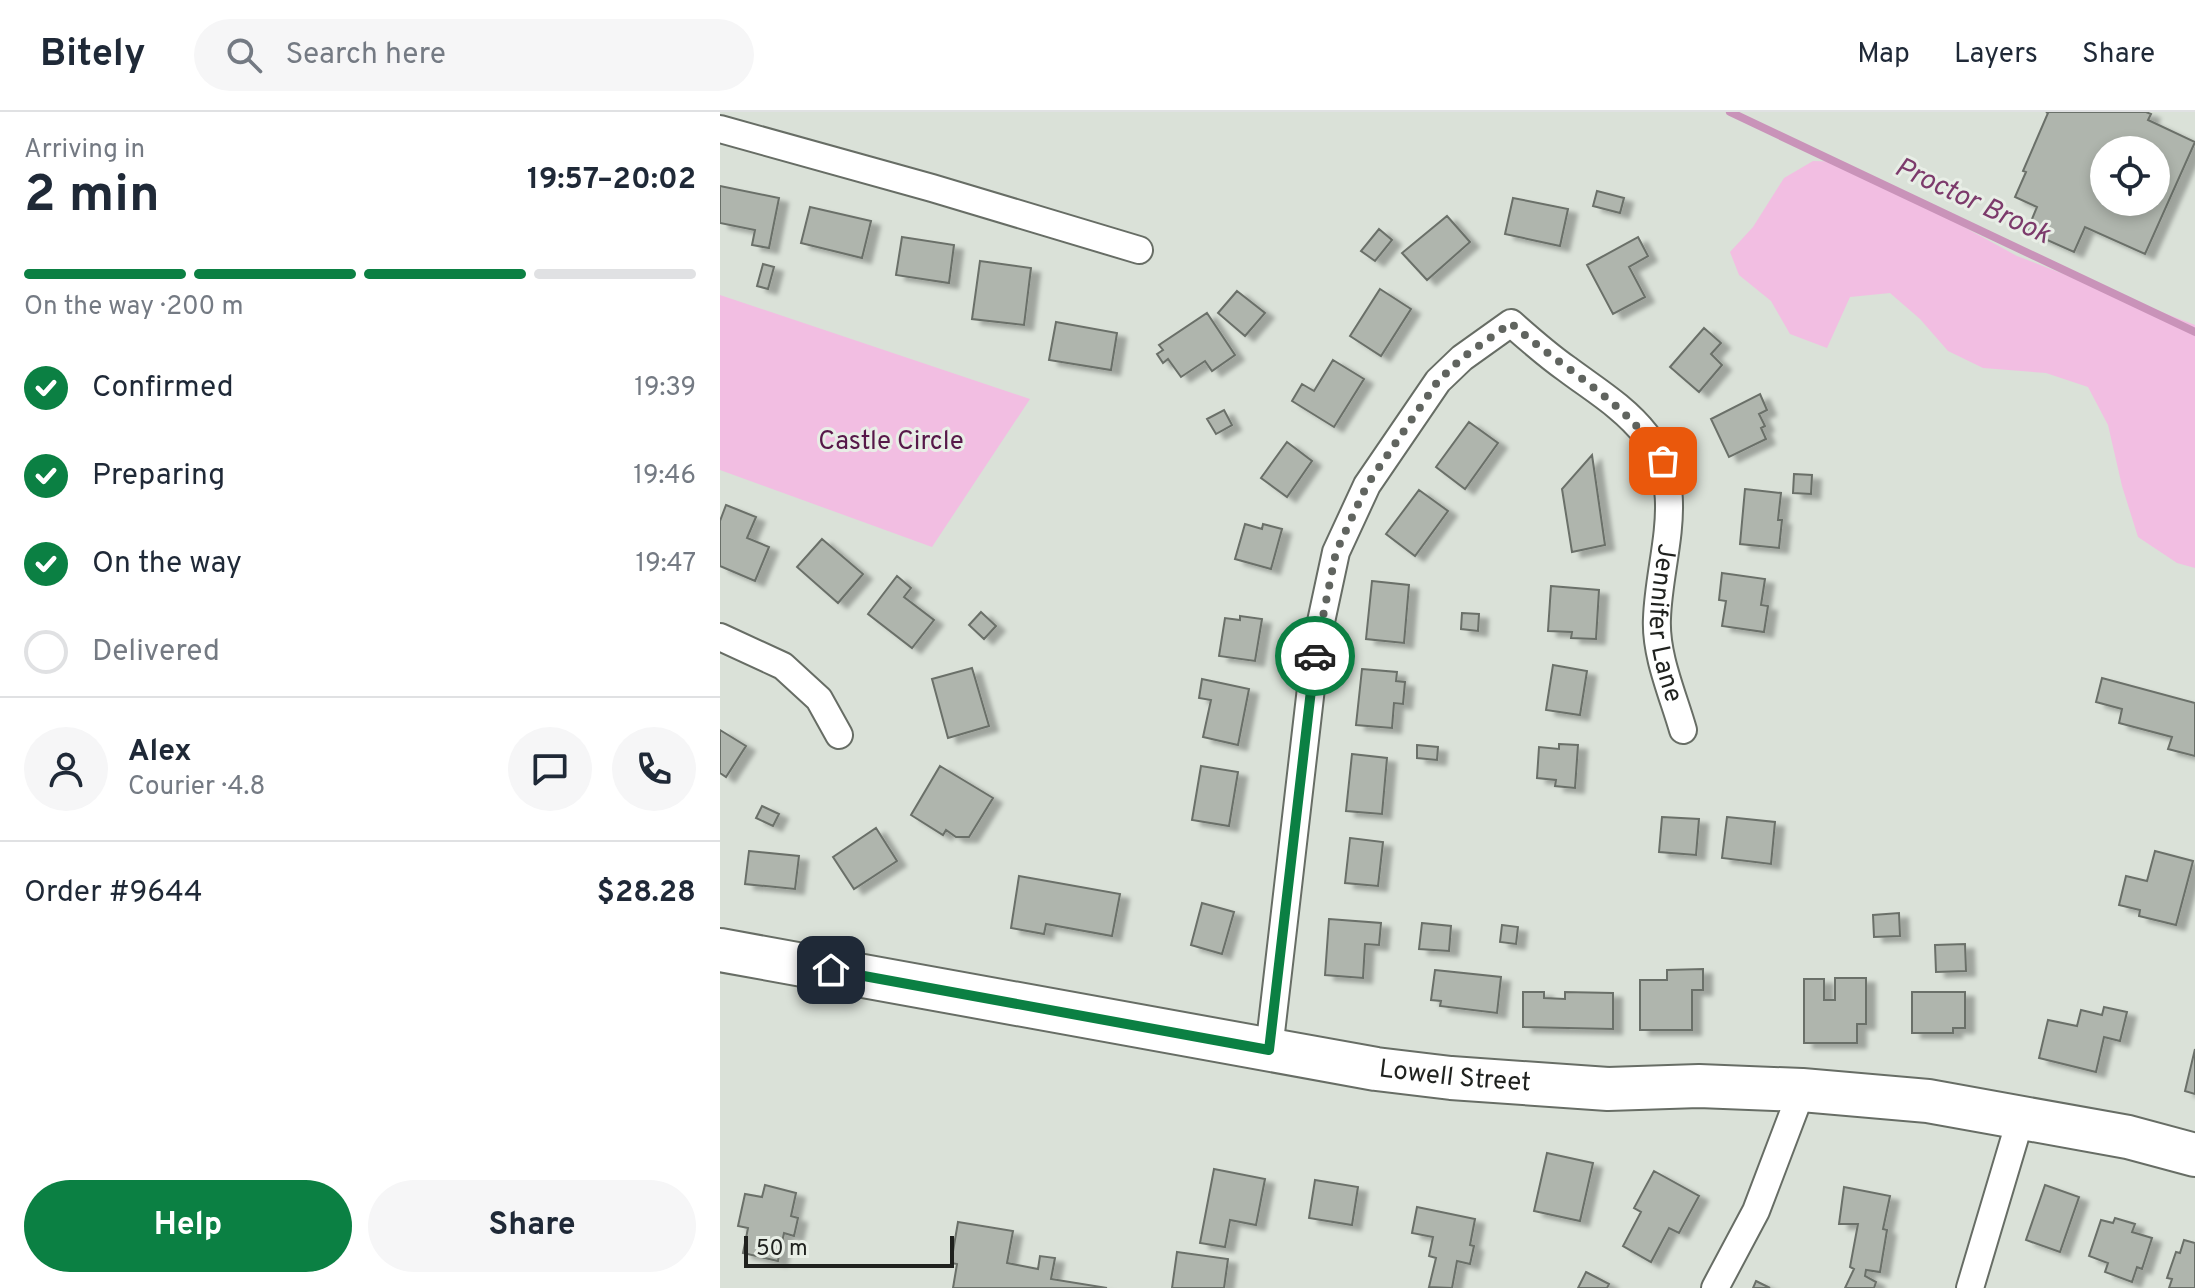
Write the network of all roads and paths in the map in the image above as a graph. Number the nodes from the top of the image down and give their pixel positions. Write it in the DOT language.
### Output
graph roads {
  1 [pos="720,129"];
  2 [pos="1139,250"];
  3 [pos="720,637"];
  4 [pos="1683,730"];
  5 [pos="839,735"];
  6 [pos="720,950"];
  7 [pos="1269,1050"];
  8 [pos="1802,1090"];
  9 [pos="2021,1117"];
  10 [pos="2195,1155"];
  11 [pos="1715,1288"];
  12 [pos="1970,1288"];
  1 -- 2 [label="street"];
  3 -- 5 [label="street"];
  4 -- 7 [label="street, Jennifer Lane"];
  6 -- 7 [label="main road, Lowell Street"];
  7 -- 8 [label="main road, Lowell Street"];
  8 -- 9 [label="main road, Lowell Street"];
  8 -- 11 [label="street"];
  9 -- 10 [label="main road, Lowell Street"];
  9 -- 12 [label="street"];
}
